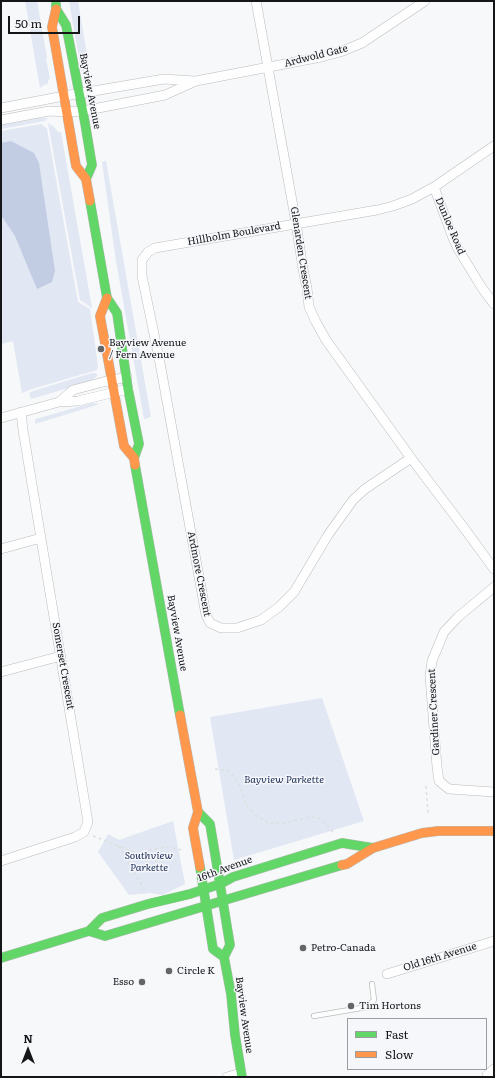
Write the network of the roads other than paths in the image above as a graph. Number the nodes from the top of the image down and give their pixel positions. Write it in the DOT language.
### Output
graph roads {
  1 [pos="256,1"];
  2 [pos="424,1"];
  3 [pos="56,5"];
  4 [pos="268,68"];
  5 [pos="196,81"];
  6 [pos="79,94"];
  7 [pos="64,96"];
  8 [pos="1,108"];
  9 [pos="83,111"];
  10 [pos="67,112"];
  11 [pos="1,120"];
  12 [pos="494,146"];
  13 [pos="86,179"];
  14 [pos="434,187"];
  15 [pos="296,223"];
  16 [pos="148,252"];
  17 [pos="107,298"];
  18 [pos="494,304"];
  19 [pos="127,377"];
  20 [pos="113,380"];
  21 [pos="128,389"];
  22 [pos="114,392"];
  23 [pos="59,402"];
  24 [pos="21,412"];
  25 [pos="1,418"];
  26 [pos="134,458"];
  27 [pos="411,458"];
  28 [pos="41,538"];
  29 [pos="1,550"];
  30 [pos="494,569"];
  31 [pos="494,587"];
  32 [pos="61,656"];
  33 [pos="1,672"];
  34 [pos="494,792"];
  35 [pos="198,812"];
  36 [pos="494,831"];
  37 [pos="373,848"];
  38 [pos="1,861"];
  39 [pos="220,884"];
  40 [pos="202,889"];
  41 [pos="223,902"];
  42 [pos="205,907"];
  43 [pos="89,931"];
  44 [pos="494,941"];
  45 [pos="224,957"];
  46 [pos="1,958"];
  47 [pos="387,974"];
  48 [pos="372,984"];
  49 [pos="314,1016"];
  50 [pos="494,1069"];
  51 [pos="242,1075"];
  52 [pos="227,1077"];
  53 [pos="487,1077"];
  1 -- 4 [label="street, Glenarden Crescent"];
  2 -- 4 [label="street, Ardwold Gate"];
  3 -- 6 [label="main road, Bayview Avenue"];
  3 -- 7 [label="main road, Bayview Avenue"];
  4 -- 5 [label="street, Ardwold Gate"];
  4 -- 15 [label="street, Glenarden Crescent"];
  5 -- 6 [label="street, Ardwold Gate"];
  5 -- 9 [label="street, Ardwold Gate"];
  6 -- 7 [label="street, Ardwold Gate"];
  6 -- 9 [label="main road, Bayview Avenue"];
  7 -- 8 [label="street, Ardwold Gate"];
  7 -- 10 [label="main road, Bayview Avenue"];
  9 -- 10 [label="street, Ardwold Gate"];
  9 -- 13 [label="main road, Bayview Avenue"];
  10 -- 11 [label="street, Ardwold Gate"];
  10 -- 13 [label="main road, Bayview Avenue"];
  12 -- 14 [label="street, Hillholm Boulevard"];
  13 -- 17 [label="main road, Bayview Avenue"];
  14 -- 15 [label="street, Hillholm Boulevard"];
  14 -- 18 [label="street, Dunloe Road"];
  15 -- 16 [label="street, Hillholm Boulevard"];
  15 -- 27 [label="street, Glenarden Crescent"];
  16 -- 27 [label="street, Ardmore Crescent"];
  17 -- 19 [label="main road, Bayview Avenue"];
  17 -- 20 [label="main road, Bayview Avenue"];
  19 -- 20 [label="street"];
  19 -- 21 [label="main road, Bayview Avenue"];
  20 -- 22 [label="main road, Bayview Avenue"];
  20 -- 23 [label="street"];
  21 -- 22 [label="street"];
  21 -- 26 [label="main road, Bayview Avenue"];
  22 -- 23 [label="street"];
  22 -- 26 [label="main road, Bayview Avenue"];
  23 -- 24 [label="street"];
  24 -- 25 [label="street"];
  24 -- 28 [label="street, Somerset Crescent"];
  26 -- 35 [label="main road, Bayview Avenue"];
  27 -- 30 [label="street, Glenarden Crescent"];
  28 -- 29 [label="street"];
  28 -- 32 [label="street, Somerset Crescent"];
  31 -- 34 [label="street, Gardiner Crescent"];
  32 -- 33 [label="street"];
  32 -- 38 [label="street, Somerset Crescent"];
  35 -- 39 [label="main road, Bayview Avenue"];
  35 -- 40 [label="main road, Bayview Avenue"];
  36 -- 37 [label="main road, 16th Avenue"];
  37 -- 39 [label="main road, 16th Avenue"];
  37 -- 41 [label="main road, 16th Avenue"];
  39 -- 40 [label="main road, 16th Avenue"];
  39 -- 41 [label="main road, Bayview Avenue"];
  40 -- 42 [label="main road, Bayview Avenue"];
  40 -- 43 [label="main road, 16th Avenue"];
  41 -- 42 [label="main road, 16th Avenue"];
  41 -- 45 [label="main road, Bayview Avenue"];
  42 -- 43 [label="main road, 16th Avenue"];
  42 -- 45 [label="main road, Bayview Avenue"];
  43 -- 46 [label="main road, 16th Avenue"];
  44 -- 47 [label="street, Old 16th Avenue"];
  45 -- 51 [label="main road, Bayview Avenue"];
  48 -- 49 [label="lane"];
  50 -- 53 [label="street"];
  51 -- 52 [label="street"];
}
